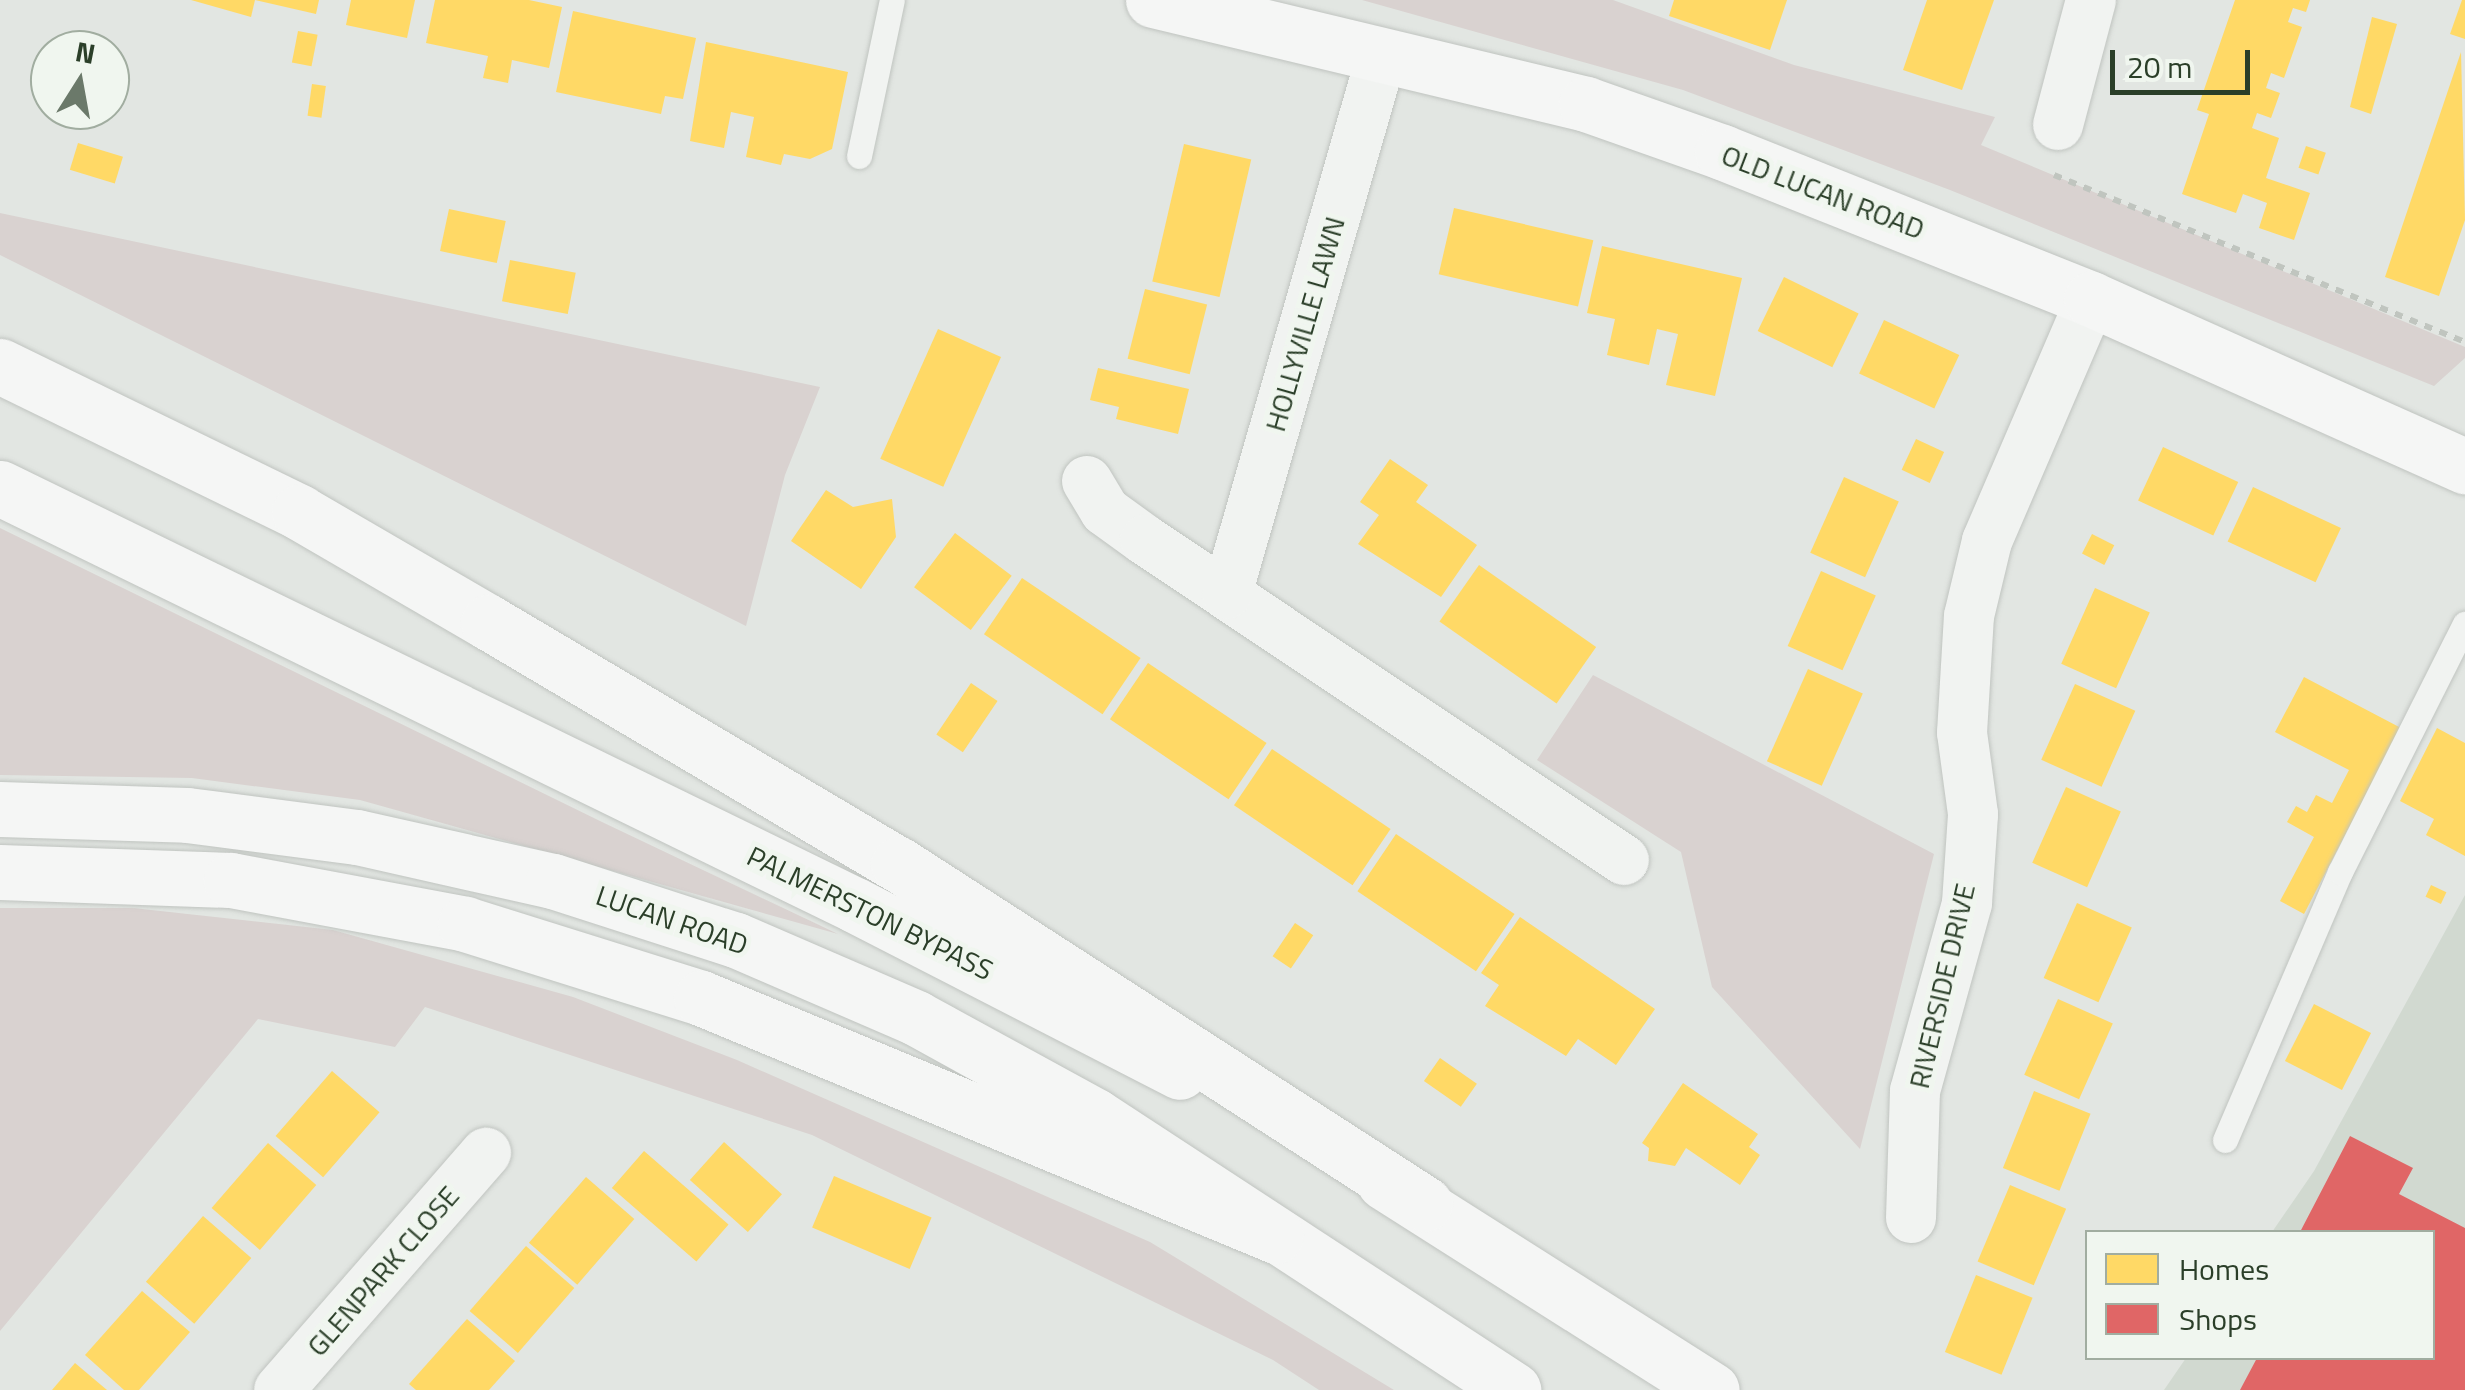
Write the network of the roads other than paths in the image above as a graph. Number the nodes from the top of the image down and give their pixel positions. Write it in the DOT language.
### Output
graph roads {
  1 [pos="892,0"];
  2 [pos="1153,0"];
  3 [pos="2091,0"];
  4 [pos="1382,54"];
  5 [pos="2046,146"];
  6 [pos="858,156"];
  7 [pos="2091,298"];
  8 [pos="0,366"];
  9 [pos="2465,466"];
  10 [pos="1086,481"];
  11 [pos="0,488"];
  12 [pos="1227,594"];
  13 [pos="2465,624"];
  14 [pos="0,809"];
  15 [pos="1624,860"];
  16 [pos="0,872"];
  17 [pos="2226,1140"];
  18 [pos="486,1153"];
  19 [pos="1425,1204"];
  20 [pos="1912,1218"];
  21 [pos="1276,1236"];
  22 [pos="279,1390"];
  23 [pos="1513,1390"];
  24 [pos="1712,1390"];
  1 -- 6 [label="lane"];
  2 -- 4 [label="main road, OLD LUCAN ROAD"];
  3 -- 5 [label="street"];
  4 -- 7 [label="main road, OLD LUCAN ROAD"];
  4 -- 12 [label="street, HOLLYVILLE LAWN"];
  7 -- 9 [label="main road, OLD LUCAN ROAD"];
  7 -- 20 [label="street, RIVERSIDE DRIVE"];
  8 -- 19 [label="main road"];
  10 -- 12 [label="street"];
  11 -- 19 [label="main road, PALMERSTON BYPASS"];
  12 -- 15 [label="street"];
  13 -- 17 [label="lane"];
  14 -- 21 [label="main road, LUCAN ROAD"];
  16 -- 21 [label="main road"];
  18 -- 22 [label="street, GLENPARK CLOSE"];
  19 -- 24 [label="main road, PALMERSTON BYPASS"];
  21 -- 23 [label="main road"];
}
